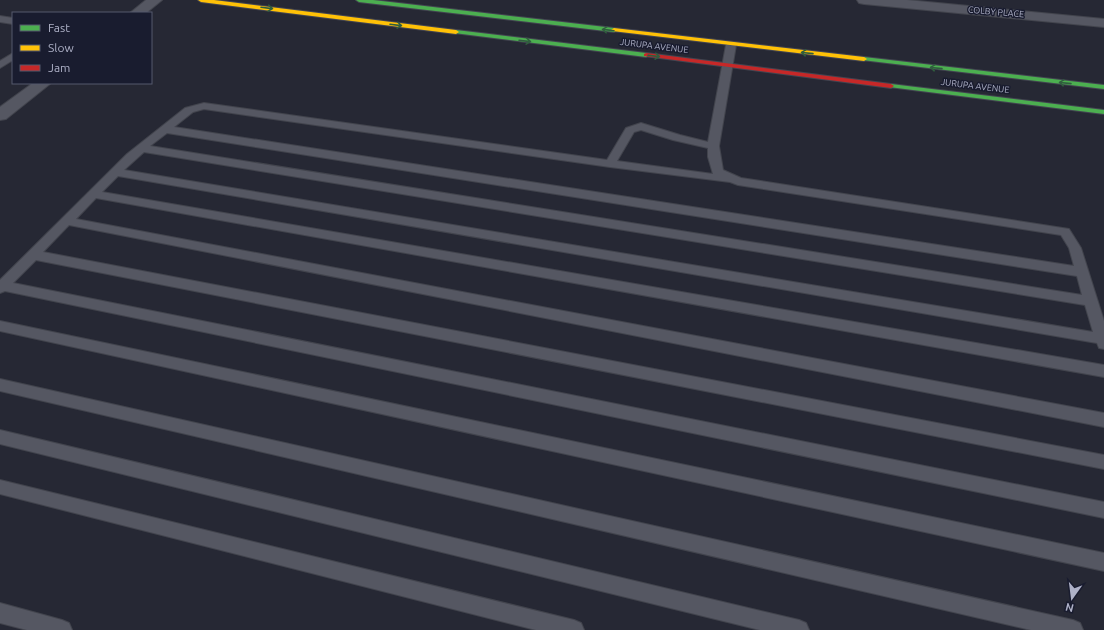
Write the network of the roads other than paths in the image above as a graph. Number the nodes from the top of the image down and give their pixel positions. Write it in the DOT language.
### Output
graph roads {
  1 [pos="155,0"];
  2 [pos="201,0"];
  3 [pos="359,0"];
  4 [pos="864,0"];
  5 [pos="138,12"];
  6 [pos="0,19"];
  7 [pos="12,21"];
  8 [pos="1104,23"];
  9 [pos="731,45"];
  10 [pos="12,57"];
  11 [pos="0,65"];
  12 [pos="726,65"];
  13 [pos="42,84"];
  14 [pos="1104,87"];
  15 [pos="1104,112"];
  16 [pos="0,115"];
  17 [pos="165,129"];
  18 [pos="713,146"];
  19 [pos="142,148"];
  20 [pos="610,164"];
  21 [pos="116,172"];
  22 [pos="738,181"];
  23 [pos="94,194"];
  24 [pos="68,221"];
  25 [pos="33,255"];
  26 [pos="1082,272"];
  27 [pos="1,287"];
  28 [pos="1091,301"];
  29 [pos="0,326"];
  30 [pos="1103,342"];
  31 [pos="1104,370"];
  32 [pos="0,385"];
  33 [pos="1104,420"];
  34 [pos="0,437"];
  35 [pos="1104,462"];
  36 [pos="0,487"];
  37 [pos="1104,510"];
  38 [pos="1104,562"];
  39 [pos="0,613"];
  40 [pos="62,630"];
  41 [pos="574,630"];
  42 [pos="799,630"];
  43 [pos="1073,630"];
  1 -- 5 [label="street"];
  2 -- 12 [label="main road, JURUPA AVENUE, one-way"];
  9 -- 3 [label="main road, JURUPA AVENUE, one-way"];
  4 -- 8 [label="street, COLBY PLACE"];
  6 -- 7 [label="lane"];
  9 -- 12 [label="lane"];
  14 -- 9 [label="main road, JURUPA AVENUE, one-way"];
  10 -- 11 [label="lane"];
  12 -- 15 [label="main road, JURUPA AVENUE"];
  12 -- 18 [label="lane"];
  13 -- 16 [label="street"];
  17 -- 19 [label="lane"];
  17 -- 20 [label="lane"];
  17 -- 26 [label="lane"];
  18 -- 20 [label="lane"];
  18 -- 22 [label="lane"];
  19 -- 21 [label="lane"];
  19 -- 28 [label="lane"];
  20 -- 22 [label="lane"];
  21 -- 23 [label="lane"];
  21 -- 30 [label="lane"];
  22 -- 26 [label="lane"];
  23 -- 24 [label="lane"];
  23 -- 31 [label="lane"];
  24 -- 25 [label="lane"];
  24 -- 33 [label="lane"];
  25 -- 27 [label="lane"];
  25 -- 35 [label="lane"];
  26 -- 28 [label="lane"];
  27 -- 37 [label="lane"];
  28 -- 30 [label="lane"];
  29 -- 38 [label="lane"];
  32 -- 43 [label="lane"];
  34 -- 42 [label="lane"];
  36 -- 41 [label="lane"];
  39 -- 40 [label="lane"];
}
